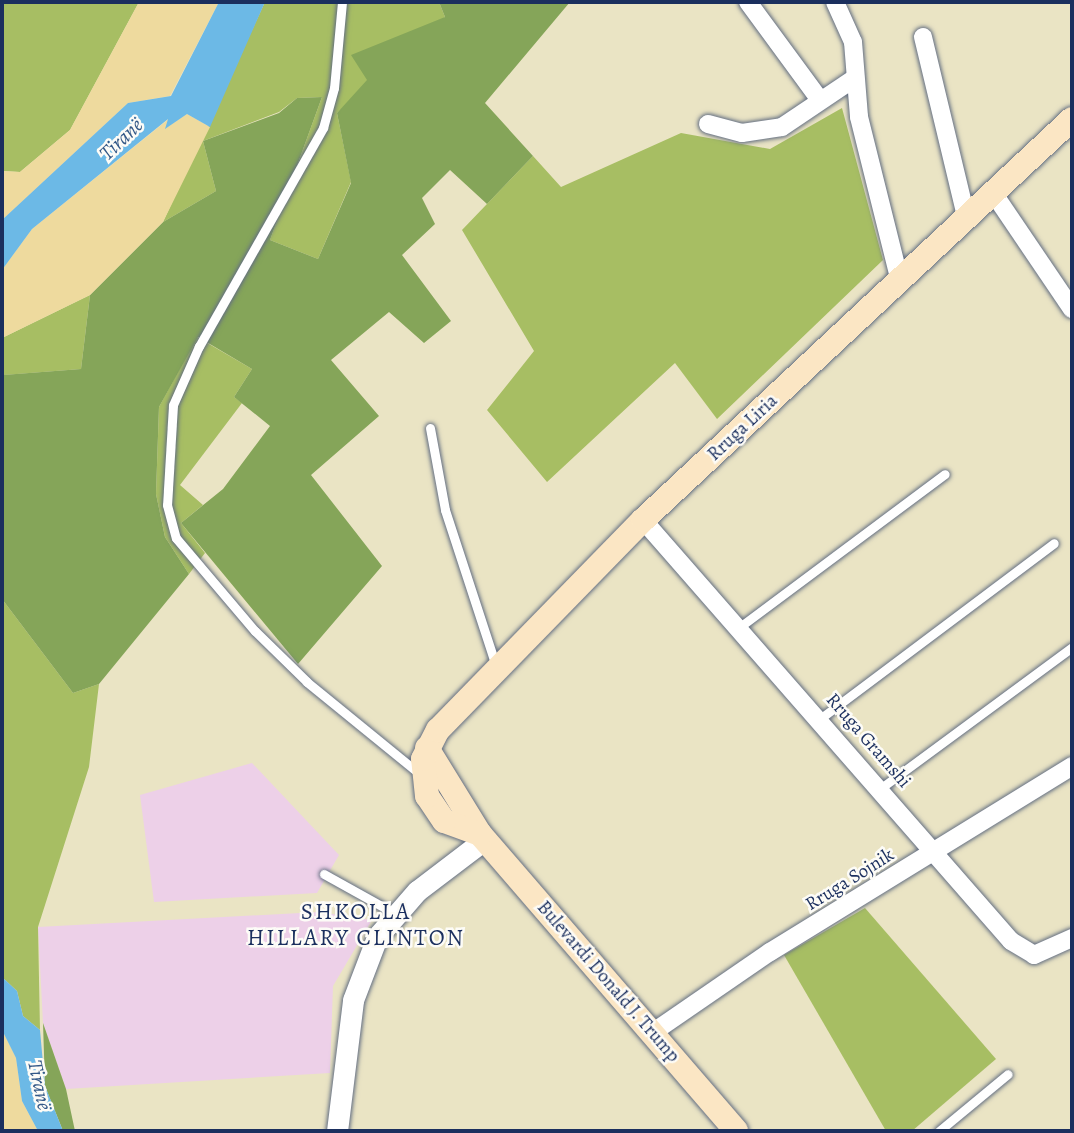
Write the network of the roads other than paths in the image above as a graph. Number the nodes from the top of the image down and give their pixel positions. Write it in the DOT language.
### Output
graph roads {
  1 [pos="342,2"];
  2 [pos="748,2"];
  3 [pos="835,2"];
  4 [pos="923,37"];
  5 [pos="855,78"];
  6 [pos="820,100"];
  7 [pos="1072,119"];
  8 [pos="708,124"];
  9 [pos="994,194"];
  10 [pos="967,220"];
  11 [pos="900,282"];
  12 [pos="1072,309"];
  13 [pos="430,428"];
  14 [pos="945,474"];
  15 [pos="643,520"];
  16 [pos="1054,543"];
  17 [pos="741,626"];
  18 [pos="1072,647"];
  19 [pos="497,668"];
  20 [pos="821,718"];
  21 [pos="426,748"];
  22 [pos="1072,766"];
  23 [pos="422,775"];
  24 [pos="881,788"];
  25 [pos="482,837"];
  26 [pos="936,851"];
  27 [pos="324,874"];
  28 [pos="394,913"];
  29 [pos="1072,938"];
  30 [pos="652,1033"];
  31 [pos="1008,1074"];
  32 [pos="337,1131"];
  33 [pos="736,1131"];
  34 [pos="939,1131"];
  1 -- 23 [label="lane"];
  2 -- 6 [label="street"];
  3 -- 5 [label="street"];
  4 -- 10 [label="street"];
  5 -- 6 [label="street"];
  5 -- 11 [label="street"];
  6 -- 8 [label="street"];
  7 -- 9 [label="main road, Rruga Liria"];
  9 -- 10 [label="main road, Rruga Liria"];
  9 -- 12 [label="street"];
  10 -- 11 [label="main road, Rruga Liria"];
  11 -- 15 [label="main road, Rruga Liria"];
  13 -- 19 [label="lane"];
  14 -- 17 [label="lane"];
  15 -- 17 [label="street, Rruga Gramshi"];
  15 -- 19 [label="main road, Rruga Liria"];
  16 -- 20 [label="lane"];
  17 -- 20 [label="street, Rruga Gramshi"];
  18 -- 24 [label="lane"];
  19 -- 21 [label="main road, Rruga Liria"];
  20 -- 24 [label="street, Rruga Gramshi"];
  21 -- 23 [label="main road"];
  21 -- 25 [label="main road, Bulevardi Donald J. Trump"];
  22 -- 26 [label="street, Rruga Sojnik"];
  23 -- 25 [label="main road"];
  24 -- 26 [label="street, Rruga Gramshi"];
  25 -- 28 [label="street"];
  25 -- 30 [label="main road, Bulevardi Donald J. Trump"];
  26 -- 29 [label="street, Rruga Gramshi"];
  26 -- 30 [label="street, Rruga Sojnik"];
  27 -- 28 [label="lane"];
  28 -- 32 [label="street"];
  30 -- 33 [label="main road, Bulevardi Donald J. Trump"];
  31 -- 34 [label="lane"];
}
